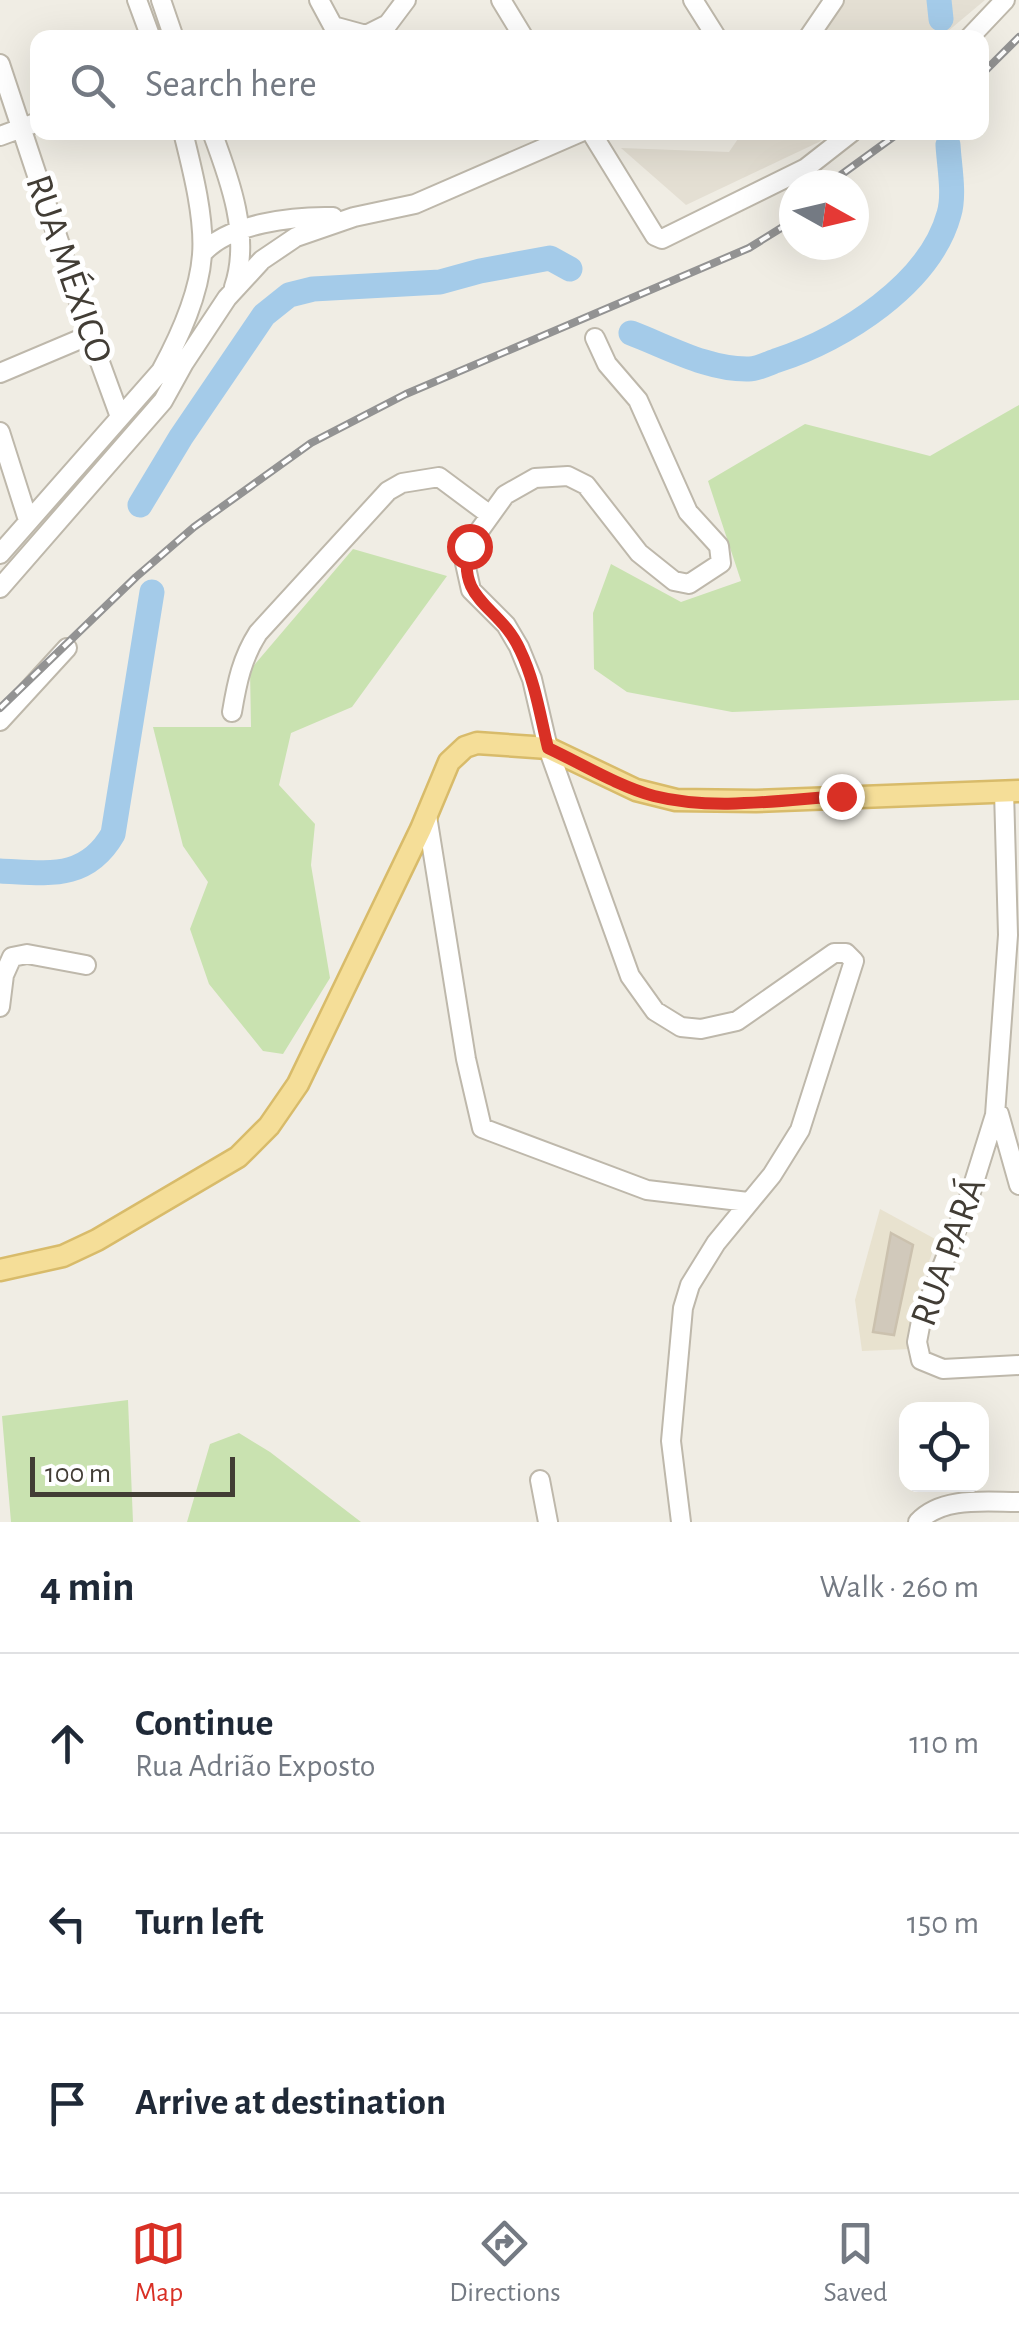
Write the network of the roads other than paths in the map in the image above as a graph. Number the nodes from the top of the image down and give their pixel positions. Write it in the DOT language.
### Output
graph roads {
  1 [pos="137,0"];
  2 [pos="161,0"];
  3 [pos="319,0"];
  4 [pos="406,0"];
  5 [pos="500,0"];
  6 [pos="693,0"];
  7 [pos="834,0"];
  8 [pos="1006,0"];
  9 [pos="147,30"];
  10 [pos="171,30"];
  11 [pos="348,30"];
  12 [pos="376,30"];
  13 [pos="519,30"];
  14 [pos="712,30"];
  15 [pos="813,30"];
  16 [pos="978,30"];
  17 [pos="0,64"];
  18 [pos="29,125"];
  19 [pos="0,136"];
  20 [pos="33,140"];
  21 [pos="185,140"];
  22 [pos="215,140"];
  23 [pos="563,140"];
  24 [pos="596,140"];
  25 [pos="842,140"];
  26 [pos="354,217"];
  27 [pos="240,228"];
  28 [pos="202,254"];
  29 [pos="195,287"];
  30 [pos="228,299"];
  31 [pos="90,335"];
  32 [pos="596,338"];
  33 [pos="0,373"];
  34 [pos="120,416"];
  35 [pos="0,432"];
  36 [pos="490,514"];
  37 [pos="28,520"];
  38 [pos="0,554"];
  39 [pos="0,588"];
  40 [pos="67,648"];
  41 [pos="232,712"];
  42 [pos="0,721"];
  43 [pos="548,748"];
  44 [pos="1011,791"];
  45 [pos="427,816"];
  46 [pos="86,965"];
  47 [pos="0,1007"];
  48 [pos="1004,1114"];
  49 [pos="1019,1185"];
  50 [pos="748,1202"];
  51 [pos="0,1270"];
  52 [pos="1019,1365"];
  53 [pos="540,1480"];
  54 [pos="1019,1502"];
  55 [pos="548,1522"];
  56 [pos="682,1522"];
  57 [pos="918,1522"];
  1 -- 9 [label="street"];
  2 -- 10 [label="street"];
  3 -- 11 [label="street"];
  4 -- 12 [label="street"];
  5 -- 13 [label="street"];
  6 -- 14 [label="street"];
  7 -- 15 [label="street"];
  8 -- 16 [label="street"];
  17 -- 18 [label="street, RUA MÉXICO"];
  18 -- 19 [label="street"];
  20 -- 31 [label="street, RUA MÉXICO"];
  21 -- 28 [label="street"];
  22 -- 27 [label="street"];
  23 -- 26 [label="street"];
  24 -- 25 [label="street"];
  26 -- 27 [label="street"];
  26 -- 30 [label="street"];
  27 -- 28 [label="street"];
  27 -- 30 [label="street"];
  28 -- 29 [label="street"];
  29 -- 30 [label="street"];
  29 -- 34 [label="street"];
  30 -- 39 [label="street"];
  31 -- 33 [label="street"];
  31 -- 34 [label="street, RUA MÉXICO"];
  32 -- 36 [label="street"];
  34 -- 37 [label="street"];
  35 -- 37 [label="street"];
  36 -- 41 [label="street"];
  36 -- 43 [label="street"];
  37 -- 38 [label="street"];
  40 -- 42 [label="street"];
  43 -- 44 [label="main road"];
  43 -- 45 [label="main road"];
  43 -- 50 [label="street"];
  44 -- 48 [label="street, RUA PARÁ"];
  45 -- 50 [label="street"];
  45 -- 51 [label="main road"];
  46 -- 47 [label="street"];
  48 -- 49 [label="street"];
  48 -- 52 [label="street, RUA PARÁ"];
  50 -- 56 [label="street"];
  53 -- 55 [label="street"];
  54 -- 57 [label="street"];
}
